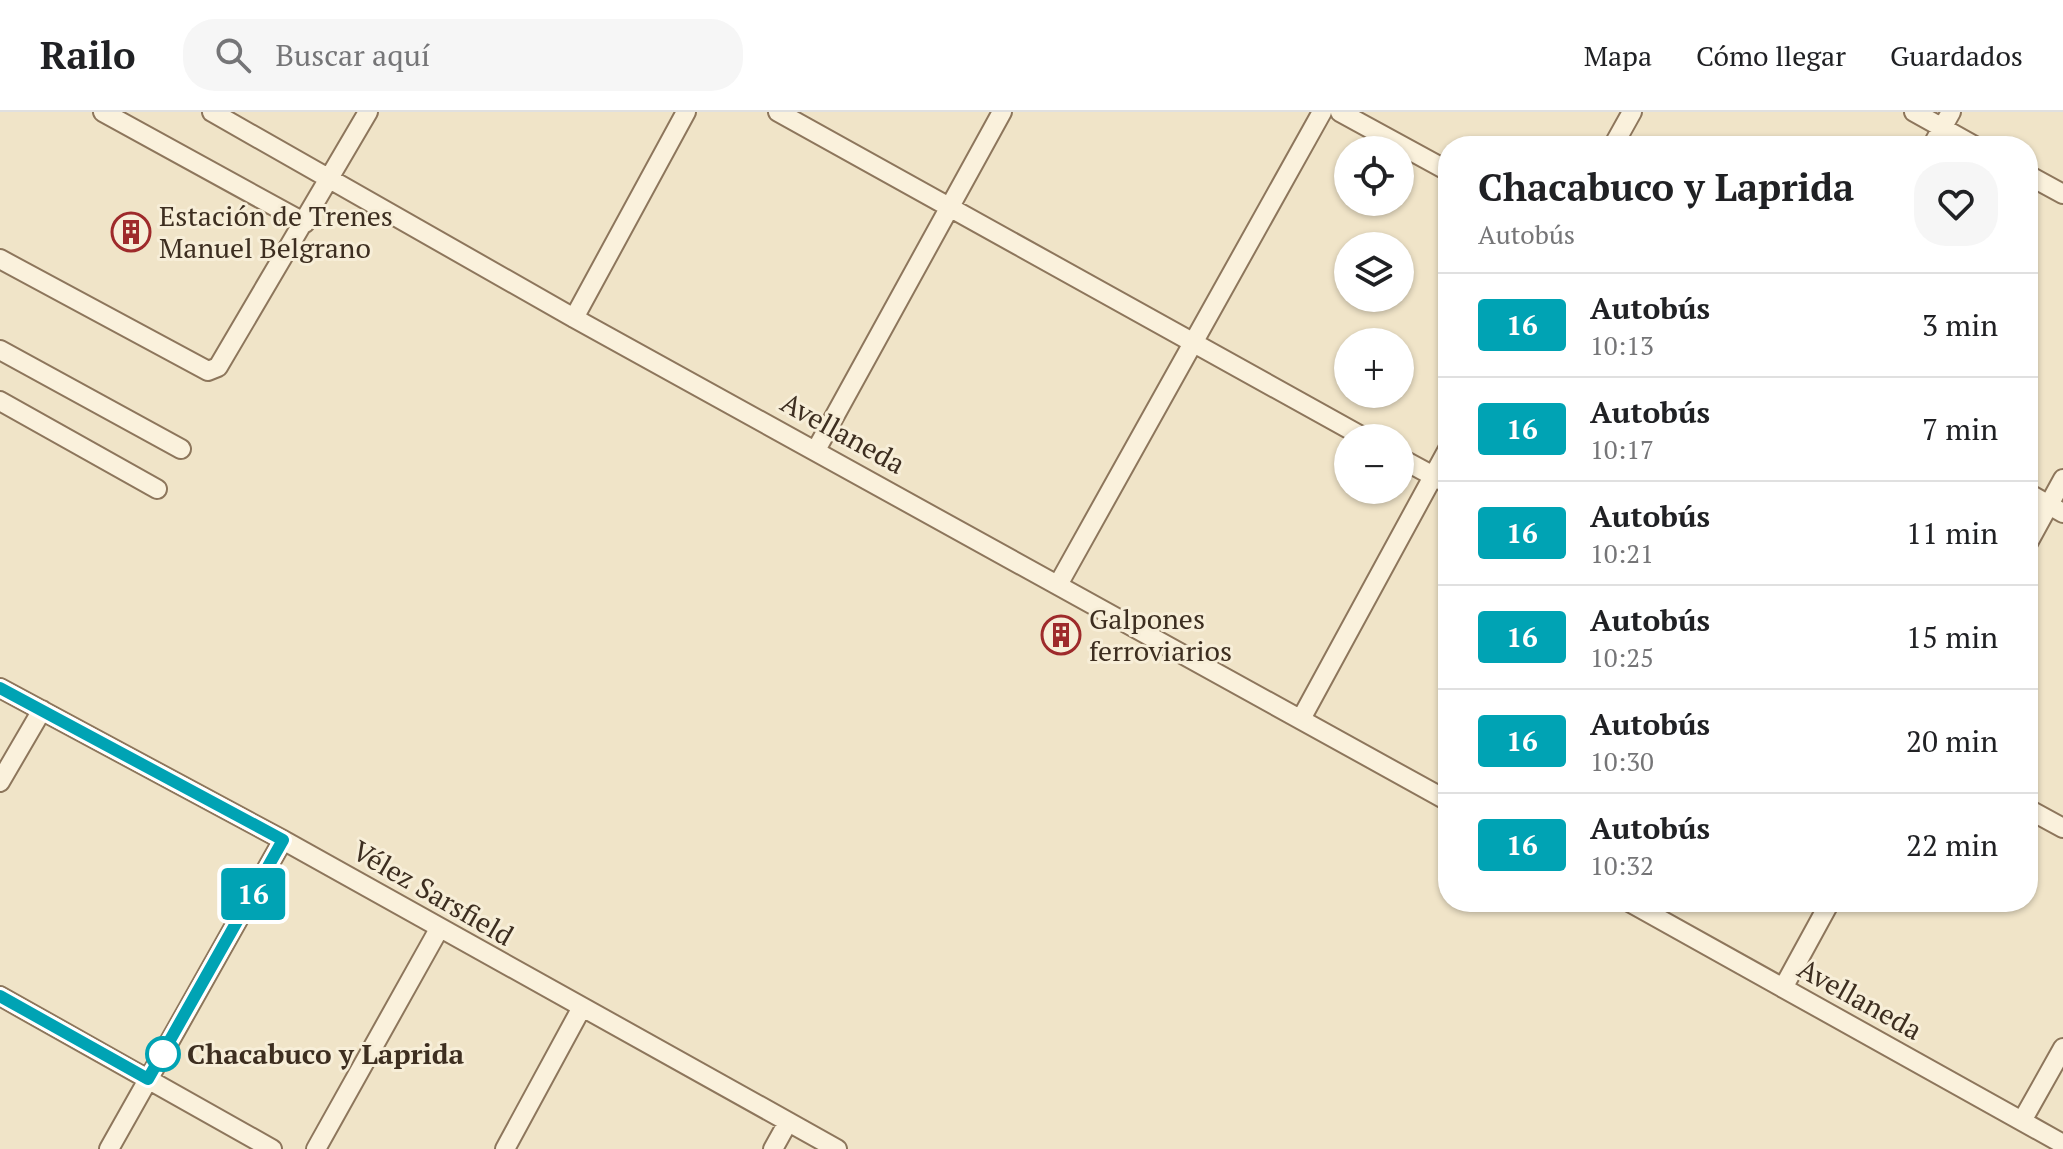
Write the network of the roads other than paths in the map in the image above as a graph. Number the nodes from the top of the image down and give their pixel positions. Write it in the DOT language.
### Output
graph roads {
  1 [pos="103,112"];
  2 [pos="212,112"];
  3 [pos="368,112"];
  4 [pos="686,112"];
  5 [pos="778,112"];
  6 [pos="1002,112"];
  7 [pos="1322,112"];
  8 [pos="1340,112"];
  9 [pos="1632,112"];
  10 [pos="1914,112"];
  11 [pos="1947,120"];
  12 [pos="1619,136"];
  13 [pos="1964,136"];
  14 [pos="1438,166"];
  15 [pos="330,178"];
  16 [pos="2038,180"];
  17 [pos="2063,194"];
  18 [pos="950,209"];
  19 [pos="305,223"];
  20 [pos="0,259"];
  21 [pos="574,318"];
  22 [pos="1193,342"];
  23 [pos="0,350"];
  24 [pos="0,401"];
  25 [pos="1340,424"];
  26 [pos="181,449"];
  27 [pos="816,450"];
  28 [pos="1414,466"];
  29 [pos="1438,478"];
  30 [pos="2063,479"];
  31 [pos="1438,485"];
  32 [pos="157,489"];
  33 [pos="2038,499"];
  34 [pos="2056,509"];
  35 [pos="2038,531"];
  36 [pos="1059,583"];
  37 [pos="0,688"];
  38 [pos="42,710"];
  39 [pos="1301,719"];
  40 [pos="0,782"];
  41 [pos="1438,795"];
  42 [pos="2038,814"];
  43 [pos="2063,828"];
  44 [pos="283,840"];
  45 [pos="1647,912"];
  46 [pos="1825,912"];
  47 [pos="439,929"];
  48 [pos="1783,988"];
  49 [pos="0,996"];
  50 [pos="581,1009"];
  51 [pos="2063,1048"];
  52 [pos="148,1079"];
  53 [pos="2022,1121"];
  54 [pos="788,1122"];
  55 [pos="2063,1144"];
  56 [pos="109,1149"];
  57 [pos="272,1149"];
  58 [pos="316,1149"];
  59 [pos="505,1149"];
  60 [pos="773,1149"];
  61 [pos="837,1149"];
  1 -- 19 [label="street"];
  2 -- 15 [label="street, Avellaneda"];
  3 -- 15 [label="street"];
  4 -- 21 [label="street"];
  5 -- 18 [label="street"];
  6 -- 18 [label="street"];
  7 -- 22 [label="street"];
  8 -- 14 [label="street"];
  9 -- 12 [label="street"];
  10 -- 11 [label="street"];
  11 -- 13 [label="street"];
  15 -- 19 [label="street"];
  15 -- 21 [label="street, Avellaneda"];
  16 -- 17 [label="street"];
  18 -- 22 [label="street"];
  18 -- 27 [label="street"];
  19 -- 20 [label="street"];
  21 -- 27 [label="street, Avellaneda"];
  22 -- 25 [label="street"];
  22 -- 36 [label="street"];
  23 -- 26 [label="street"];
  24 -- 32 [label="street"];
  27 -- 36 [label="street, Avellaneda"];
  28 -- 29 [label="street"];
  30 -- 34 [label="street"];
  31 -- 39 [label="street"];
  33 -- 34 [label="street"];
  34 -- 35 [label="street"];
  36 -- 39 [label="street, Avellaneda"];
  37 -- 38 [label="street, Vélez Sarsfield"];
  38 -- 40 [label="street"];
  38 -- 44 [label="street, Vélez Sarsfield"];
  39 -- 41 [label="street, Avellaneda"];
  42 -- 43 [label="street"];
  44 -- 47 [label="street, Vélez Sarsfield"];
  44 -- 52 [label="street"];
  45 -- 48 [label="street, Avellaneda"];
  46 -- 48 [label="street"];
  47 -- 50 [label="street, Vélez Sarsfield"];
  47 -- 58 [label="street"];
  48 -- 53 [label="street, Avellaneda"];
  49 -- 52 [label="street"];
  50 -- 54 [label="street, Vélez Sarsfield"];
  50 -- 59 [label="street"];
  51 -- 53 [label="street"];
  52 -- 56 [label="street"];
  52 -- 57 [label="street"];
  53 -- 55 [label="street, Avellaneda"];
  54 -- 60 [label="street"];
  54 -- 61 [label="street, Vélez Sarsfield"];
}
